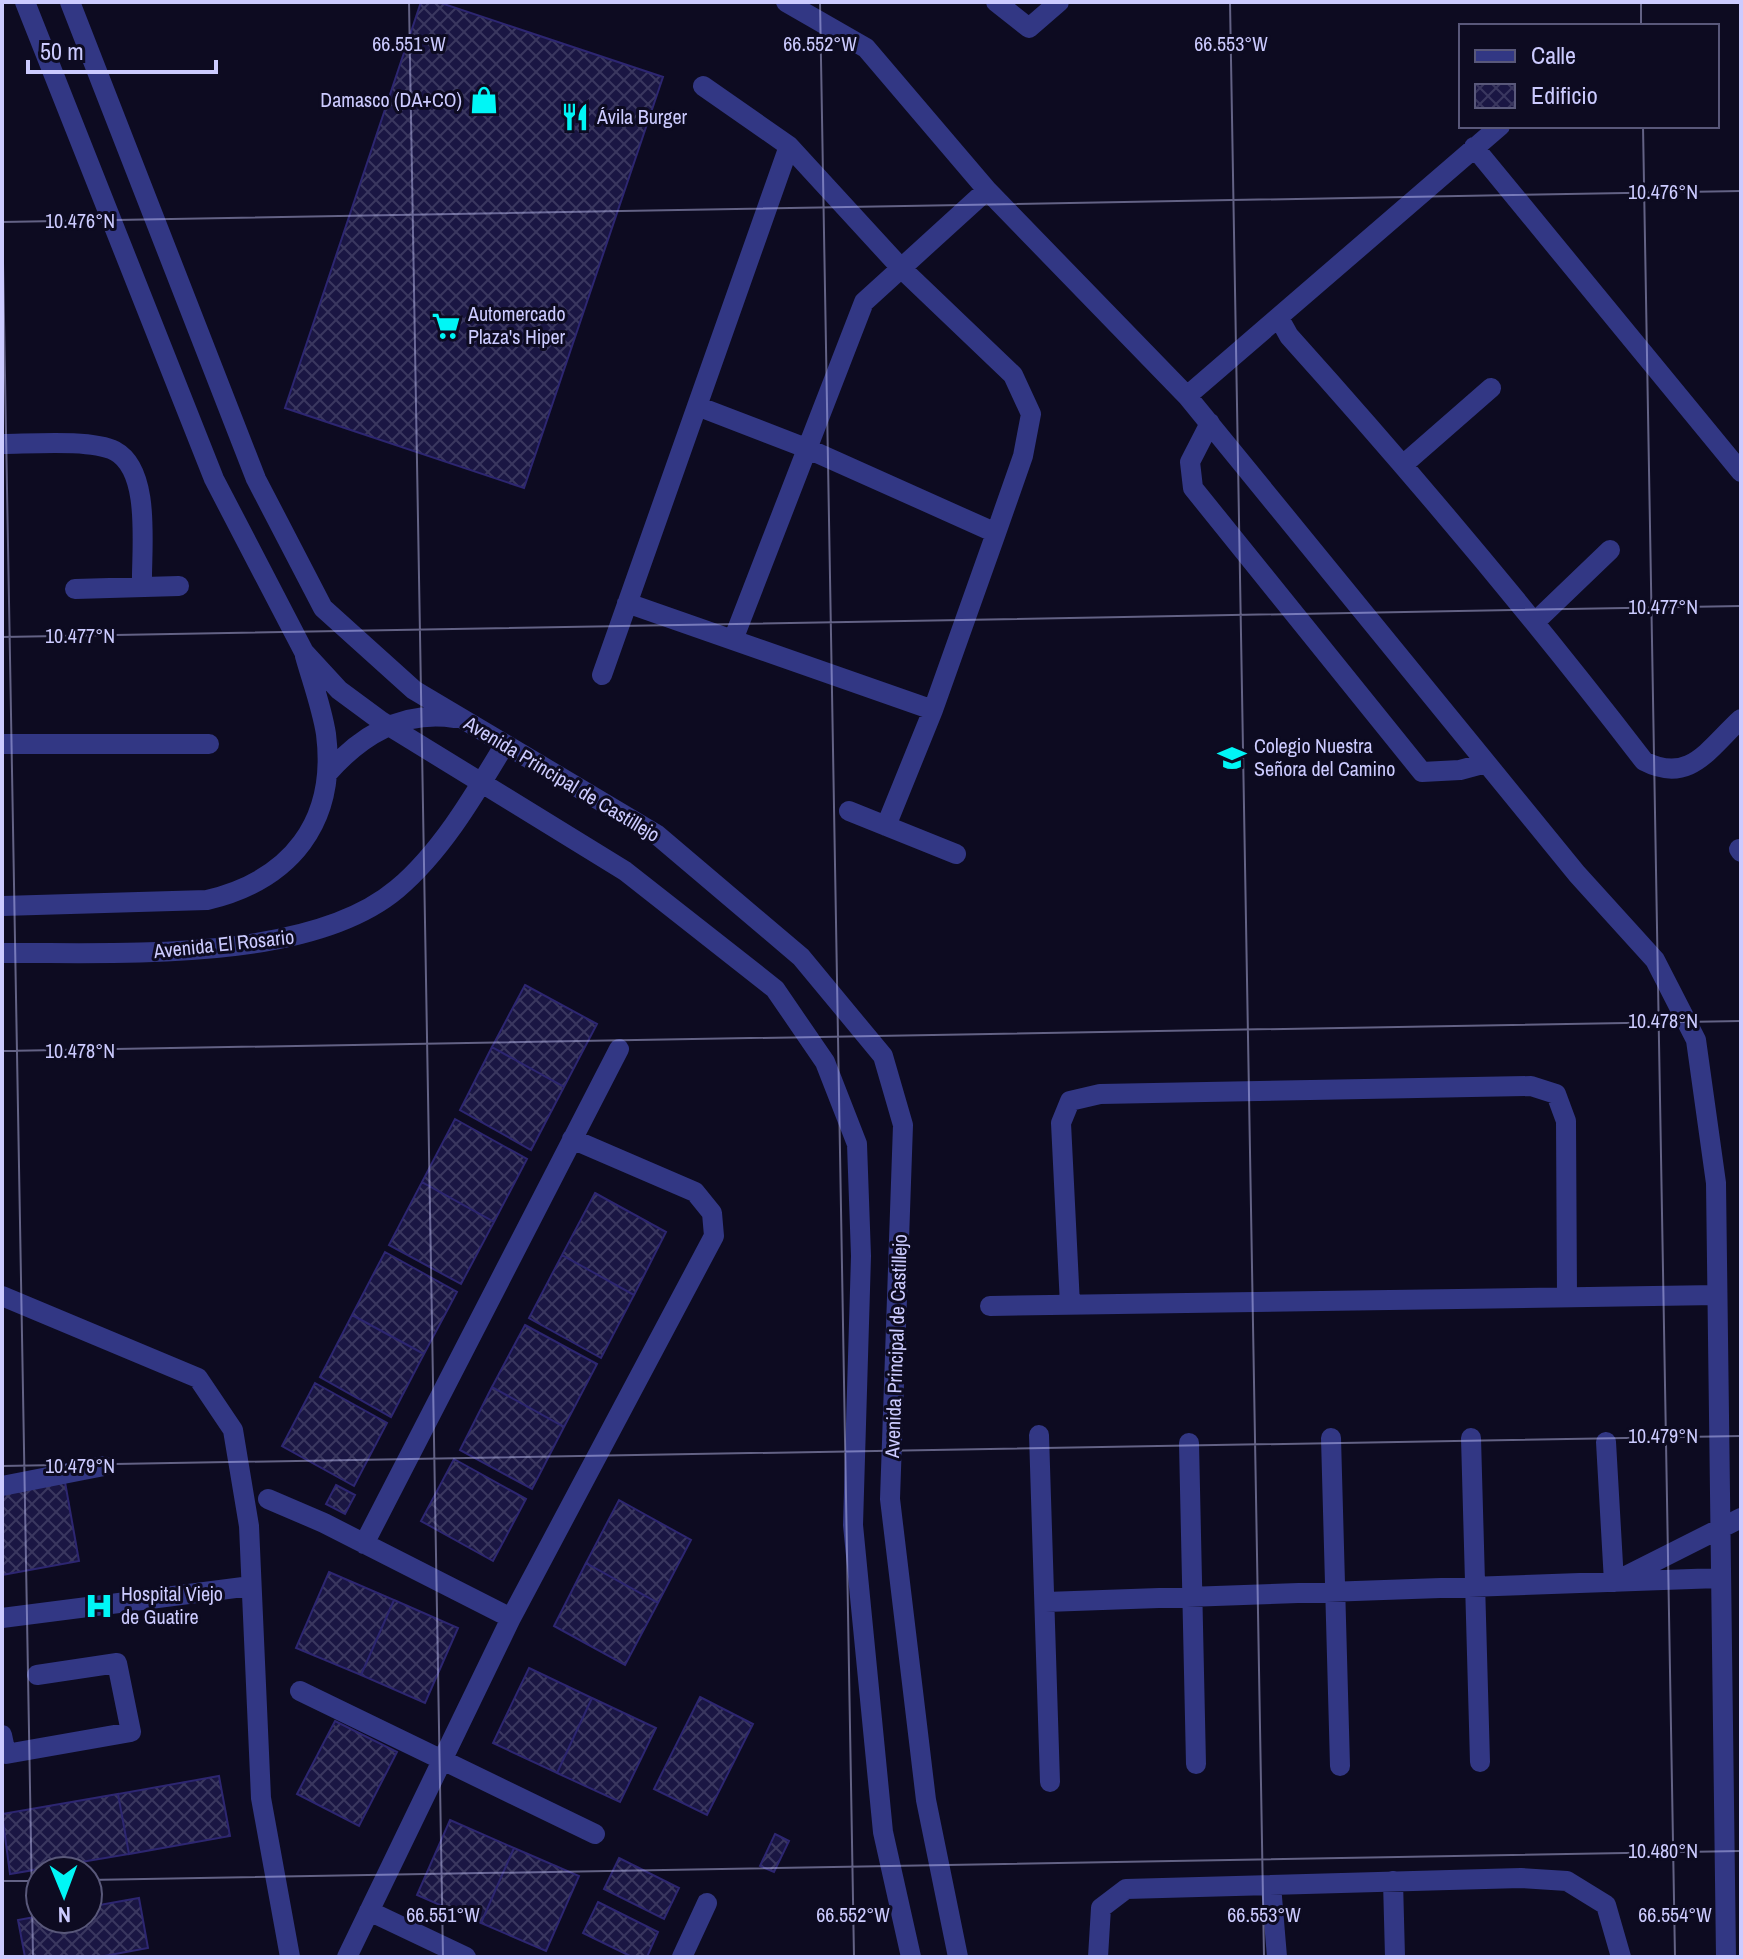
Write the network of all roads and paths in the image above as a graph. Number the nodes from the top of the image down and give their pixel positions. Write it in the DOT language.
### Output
graph roads {
  1 [pos="25,2"];
  2 [pos="70,2"];
  3 [pos="786,2"];
  4 [pos="996,2"];
  5 [pos="1059,2"];
  6 [pos="703,86"];
  7 [pos="1498,128"];
  8 [pos="789,146"];
  9 [pos="1474,147"];
  10 [pos="987,190"];
  11 [pos="901,268"];
  12 [pos="1279,318"];
  13 [pos="1491,388"];
  14 [pos="1187,396"];
  15 [pos="697,406"];
  16 [pos="1210,423"];
  17 [pos="2,444"];
  18 [pos="806,448"];
  19 [pos="1404,464"];
  20 [pos="1741,472"];
  21 [pos="996,533"];
  22 [pos="1610,550"];
  23 [pos="142,586"];
  24 [pos="179,586"];
  25 [pos="75,589"];
  26 [pos="627,603"];
  27 [pos="1536,621"];
  28 [pos="733,640"];
  29 [pos="304,652"];
  30 [pos="602,675"];
  31 [pos="933,710"];
  32 [pos="1741,719"];
  33 [pos="466,720"];
  34 [pos="388,726"];
  35 [pos="2,744"];
  36 [pos="209,744"];
  37 [pos="505,744"];
  38 [pos="1486,763"];
  39 [pos="327,774"];
  40 [pos="480,785"];
  41 [pos="849,811"];
  42 [pos="886,826"];
  43 [pos="956,854"];
  44 [pos="2,906"];
  45 [pos="2,953"];
  46 [pos="619,1049"];
  47 [pos="572,1139"];
  48 [pos="1717,1295"];
  49 [pos="2,1296"];
  50 [pos="1567,1298"];
  51 [pos="1070,1305"];
  52 [pos="990,1306"];
  53 [pos="1039,1435"];
  54 [pos="1331,1438"];
  55 [pos="1471,1438"];
  56 [pos="1606,1442"];
  57 [pos="1189,1443"];
  58 [pos="104,1466"];
  59 [pos="2,1486"];
  60 [pos="268,1499"];
  61 [pos="1741,1518"];
  62 [pos="1719,1529"];
  63 [pos="364,1544"];
  64 [pos="1719,1578"];
  65 [pos="1614,1582"];
  66 [pos="251,1586"];
  67 [pos="1475,1587"];
  68 [pos="1333,1592"];
  69 [pos="1194,1597"];
  70 [pos="1046,1602"];
  71 [pos="2,1618"];
  72 [pos="511,1618"];
  73 [pos="37,1675"];
  74 [pos="300,1691"];
  75 [pos="2,1735"];
  76 [pos="443,1759"];
  77 [pos="1480,1762"];
  78 [pos="1196,1764"];
  79 [pos="1340,1766"];
  80 [pos="1050,1782"];
  81 [pos="595,1834"];
  82 [pos="1393,1881"];
  83 [pos="1271,1885"];
  84 [pos="707,1903"];
  85 [pos="369,1911"];
  86 [pos="290,1957"];
  87 [pos="347,1957"];
  88 [pos="466,1957"];
  89 [pos="682,1957"];
  90 [pos="911,1957"];
  91 [pos="958,1957"];
  92 [pos="1098,1957"];
  93 [pos="1277,1957"];
  94 [pos="1395,1957"];
  95 [pos="1621,1957"];
  96 [pos="1726,1957"];
  1 -- 29 [label="street, Avenida Principal de Castillejo"];
  2 -- 33 [label="street, Avenida Principal de Castillejo"];
  3 -- 10 [label="street"];
  4 -- 5 [label="street"];
  6 -- 8 [label="street"];
  7 -- 9 [label="street"];
  8 -- 11 [label="street"];
  8 -- 15 [label="street"];
  9 -- 12 [label="street"];
  9 -- 20 [label="street"];
  10 -- 11 [label="street"];
  10 -- 14 [label="street"];
  11 -- 18 [label="street"];
  11 -- 21 [label="street"];
  12 -- 14 [label="street"];
  12 -- 19 [label="street"];
  13 -- 19 [label="street"];
  14 -- 16 [label="street"];
  15 -- 18 [label="street"];
  15 -- 26 [label="street"];
  16 -- 38 [label="street"];
  16 -- 38 [label="street"];
  17 -- 23 [label="street"];
  18 -- 21 [label="street"];
  18 -- 28 [label="street"];
  19 -- 27 [label="street"];
  21 -- 31 [label="street"];
  22 -- 27 [label="street"];
  23 -- 24 [label="street"];
  23 -- 25 [label="street"];
  26 -- 28 [label="street"];
  26 -- 30 [label="street"];
  27 -- 32 [label="street"];
  28 -- 31 [label="street"];
  29 -- 34 [label="street, Avenida Principal de Castillejo"];
  29 -- 39 [label="street"];
  31 -- 42 [label="street"];
  33 -- 34 [label="street"];
  33 -- 37 [label="street, Avenida Principal de Castillejo"];
  34 -- 39 [label="street"];
  34 -- 40 [label="street, Avenida Principal de Castillejo"];
  35 -- 36 [label="street"];
  37 -- 40 [label="street, Avenida El Rosario"];
  37 -- 91 [label="street, Avenida Principal de Castillejo"];
  38 -- 48 [label="street"];
  39 -- 44 [label="street"];
  40 -- 45 [label="street, Avenida El Rosario"];
  40 -- 90 [label="street, Avenida Principal de Castillejo"];
  41 -- 42 [label="street"];
  42 -- 43 [label="street"];
  46 -- 47 [label="street"];
  47 -- 63 [label="street"];
  47 -- 72 [label="street"];
  48 -- 50 [label="street"];
  48 -- 62 [label="street"];
  49 -- 66 [label="street"];
  50 -- 51 [label="street"];
  50 -- 51 [label="street"];
  51 -- 52 [label="street"];
  53 -- 70 [label="street"];
  54 -- 68 [label="street"];
  55 -- 67 [label="street"];
  56 -- 65 [label="street"];
  57 -- 69 [label="street"];
  58 -- 59 [label="street"];
  60 -- 63 [label="street"];
  61 -- 62 [label="street"];
  62 -- 64 [label="street"];
  62 -- 65 [label="street"];
  63 -- 72 [label="street"];
  64 -- 65 [label="street"];
  64 -- 96 [label="street"];
  65 -- 67 [label="street"];
  66 -- 71 [label="street"];
  66 -- 86 [label="street"];
  67 -- 68 [label="street"];
  67 -- 77 [label="street"];
  68 -- 69 [label="street"];
  68 -- 79 [label="street"];
  69 -- 70 [label="street"];
  69 -- 78 [label="street"];
  70 -- 80 [label="street"];
  72 -- 76 [label="street"];
  73 -- 75 [label="street"];
  74 -- 76 [label="street"];
  76 -- 81 [label="street"];
  76 -- 85 [label="street"];
  82 -- 83 [label="street"];
  82 -- 94 [label="street"];
  82 -- 95 [label="street"];
  83 -- 92 [label="street"];
  83 -- 93 [label="street"];
  84 -- 89 [label="street"];
  85 -- 87 [label="street"];
  85 -- 88 [label="street"];
}
